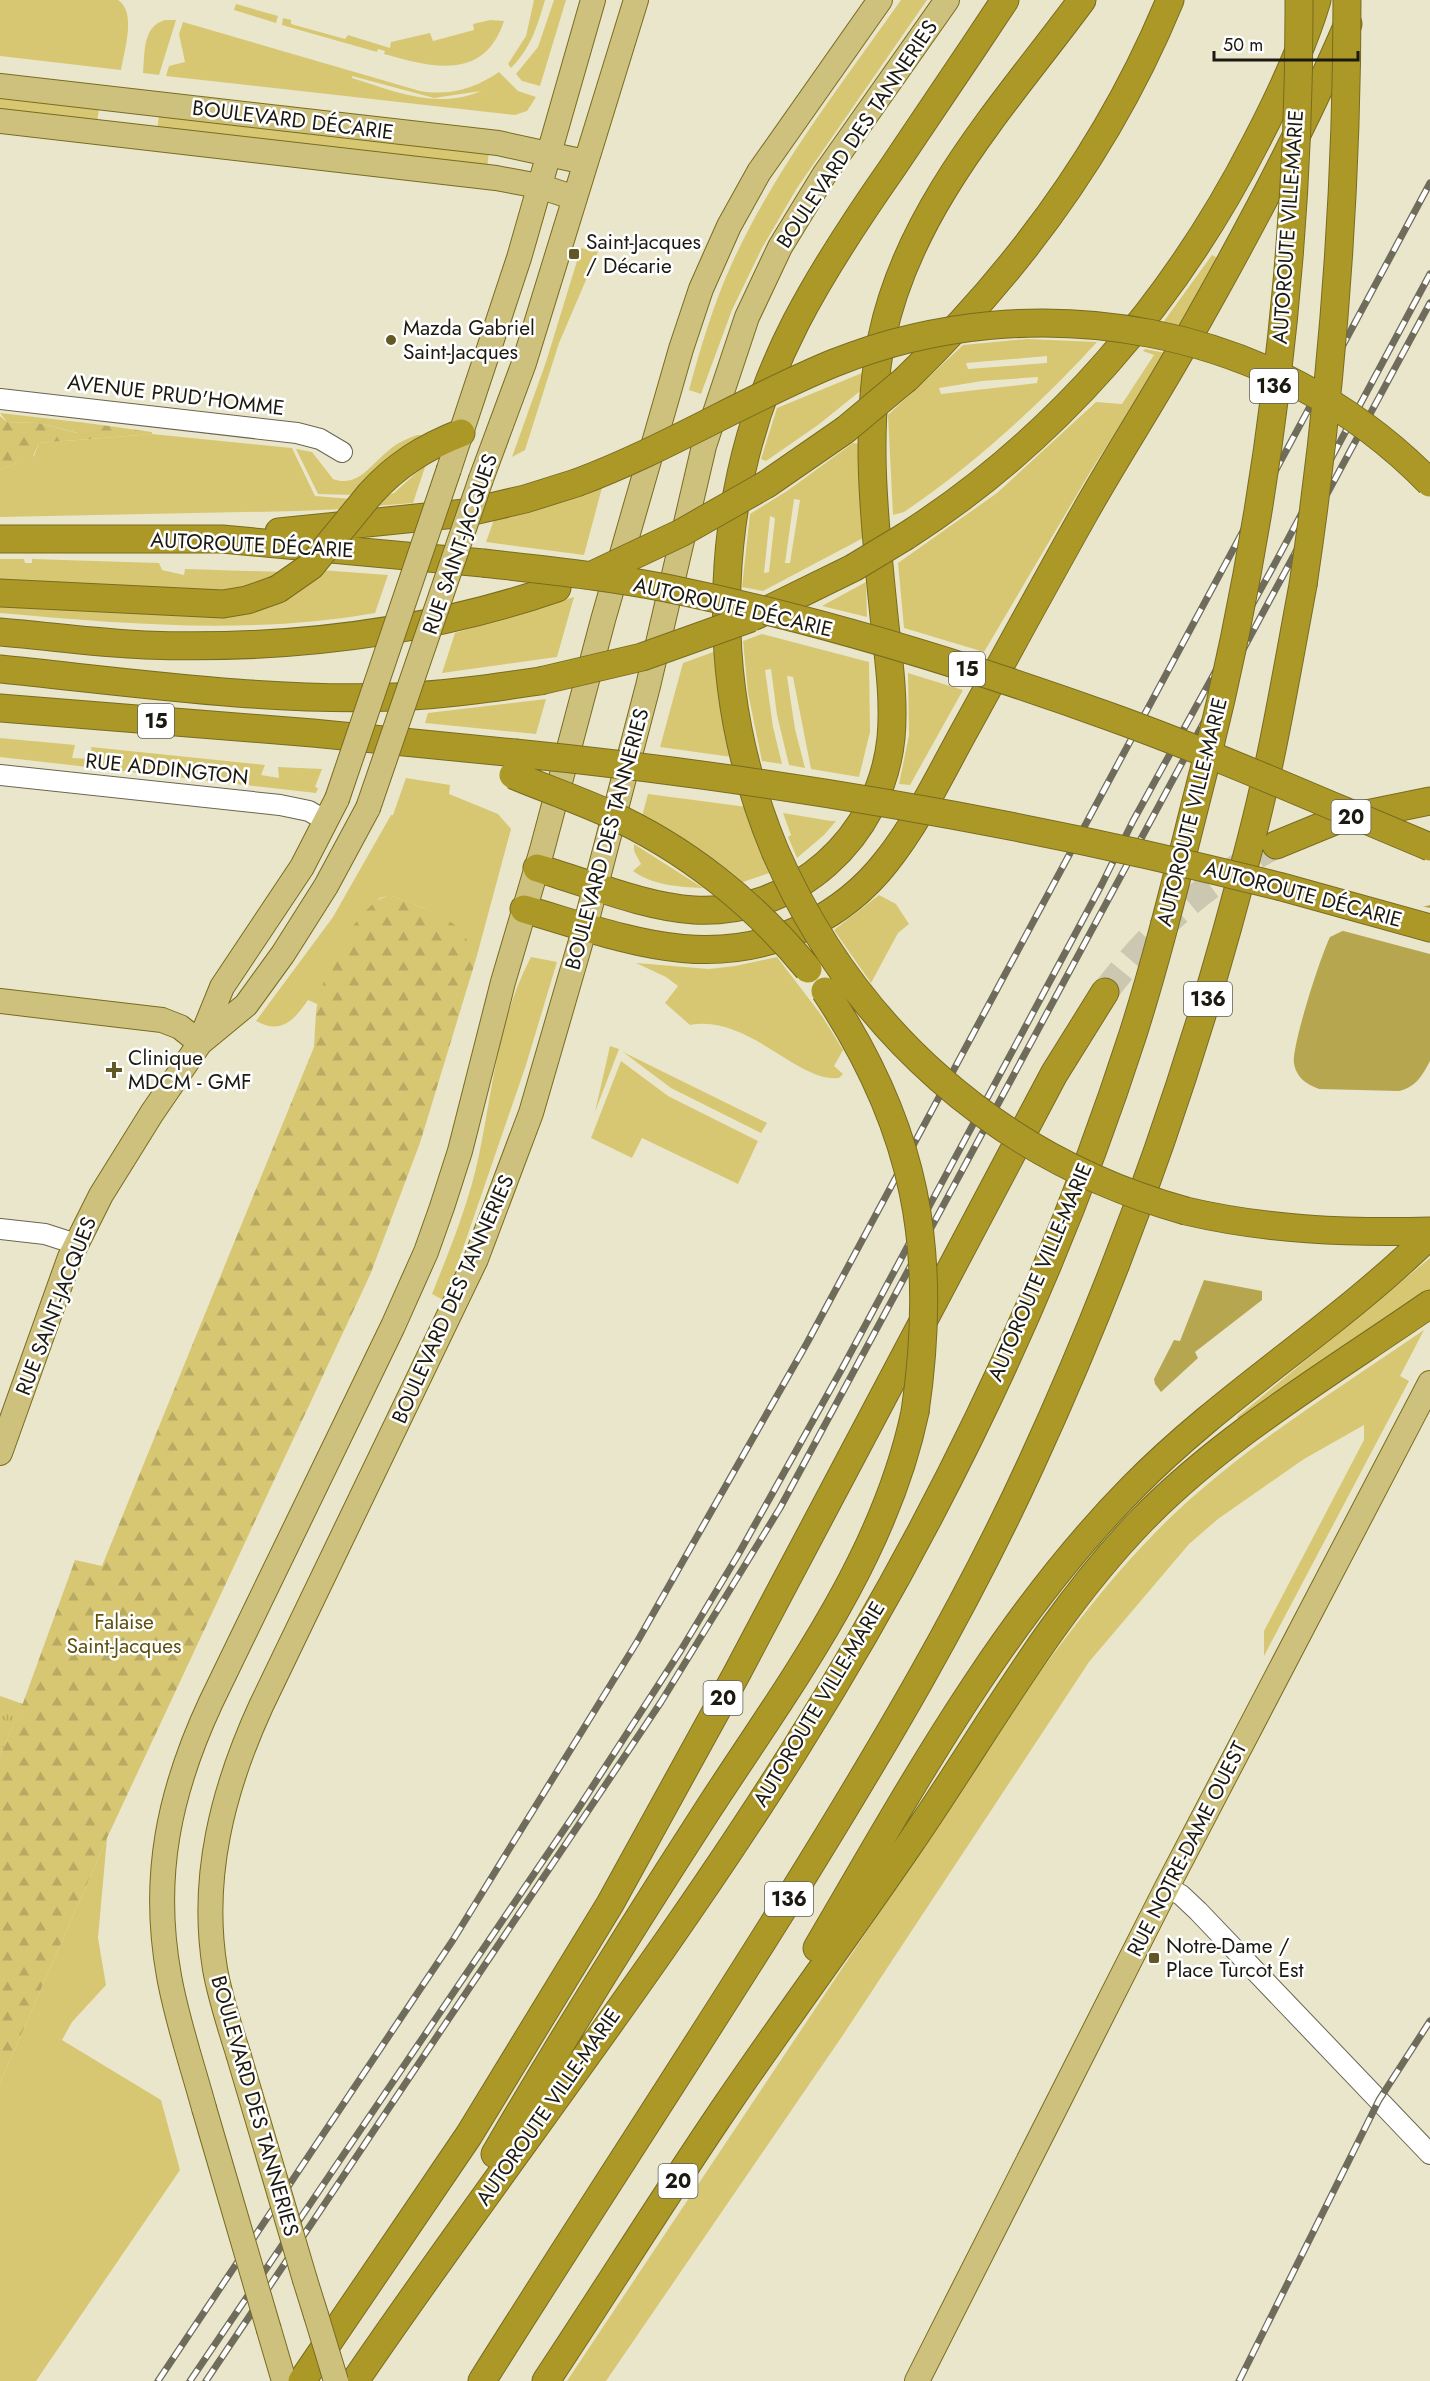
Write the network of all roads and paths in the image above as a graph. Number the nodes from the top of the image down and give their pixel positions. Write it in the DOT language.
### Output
graph roads {
  1 [pos="593,0"];
  2 [pos="636,0"];
  3 [pos="880,0"];
  4 [pos="947,0"];
  5 [pos="1005,0"];
  6 [pos="1082,0"];
  7 [pos="1170,0"];
  8 [pos="1299,0"];
  9 [pos="1317,0"];
  10 [pos="1347,0"];
  11 [pos="1358,0"];
  12 [pos="0,86"];
  13 [pos="0,121"];
  14 [pos="549,152"];
  15 [pos="585,162"];
  16 [pos="539,186"];
  17 [pos="575,198"];
  18 [pos="0,399"];
  19 [pos="461,433"];
  20 [pos="342,452"];
  21 [pos="1430,483"];
  22 [pos="0,538"];
  23 [pos="222,539"];
  24 [pos="0,593"];
  25 [pos="0,632"];
  26 [pos="0,669"];
  27 [pos="0,708"];
  28 [pos="514,764"];
  29 [pos="0,775"];
  30 [pos="1430,801"];
  31 [pos="326,821"];
  32 [pos="1276,845"];
  33 [pos="1430,847"];
  34 [pos="537,868"];
  35 [pos="596,885"];
  36 [pos="524,909"];
  37 [pos="585,927"];
  38 [pos="1430,928"];
  39 [pos="1105,992"];
  40 [pos="0,1001"];
  41 [pos="200,1043"];
  42 [pos="0,1229"];
  43 [pos="1430,1233"];
  44 [pos="75,1244"];
  45 [pos="1430,1304"];
  46 [pos="1430,1383"];
  47 [pos="0,1453"];
  48 [pos="1167,1887"];
  49 [pos="727,2105"];
  50 [pos="1430,2154"];
  51 [pos="402,2312"];
  52 [pos="289,2377"];
  53 [pos="336,2381"];
  54 [pos="355,2381"];
  55 [pos="482,2381"];
  56 [pos="546,2381"];
  57 [pos="917,2381"];
  1 -- 14 [label="main road, RUE SAINT-JACQUES"];
  2 -- 15 [label="main road, RUE SAINT-JACQUES"];
  3 -- 34 [label="main road, BOULEVARD DES TANNERIES"];
  4 -- 35 [label="main road, BOULEVARD DES TANNERIES"];
  5 -- 43 [label="highway, bridge"];
  6 -- 35 [label="highway"];
  7 -- 25 [label="highway, bridge"];
  8 -- 51 [label="highway, AUTOROUTE VILLE-MARIE / 136, bridge"];
  9 -- 26 [label="highway, bridge"];
  10 -- 55 [label="highway, 136, bridge"];
  11 -- 37 [label="highway"];
  12 -- 14 [label="main road, BOULEVARD DÉCARIE"];
  13 -- 16 [label="main road, BOULEVARD DÉCARIE"];
  14 -- 15 [label="main road, BOULEVARD DÉCARIE"];
  14 -- 16 [label="main road, RUE SAINT-JACQUES"];
  15 -- 17 [label="main road, RUE SAINT-JACQUES"];
  16 -- 17 [label="main road, BOULEVARD DÉCARIE"];
  16 -- 19 [label="main road, RUE SAINT-JACQUES"];
  17 -- 41 [label="main road, RUE SAINT-JACQUES, bridge"];
  18 -- 20 [label="street, AVENUE PRUD'HOMME"];
  19 -- 24 [label="highway, bridge"];
  19 -- 31 [label="main road, RUE SAINT-JACQUES, bridge"];
  21 -- 23 [label="highway, bridge"];
  22 -- 23 [label="highway, AUTOROUTE DÉCARIE / 15"];
  23 -- 33 [label="highway, AUTOROUTE DÉCARIE / 15, bridge"];
  27 -- 28 [label="highway, AUTOROUTE DÉCARIE / 15"];
  28 -- 38 [label="highway, AUTOROUTE DÉCARIE / 15, bridge"];
  28 -- 51 [label="highway, bridge"];
  29 -- 31 [label="street, RUE ADDINGTON"];
  30 -- 32 [label="highway, 20"];
  31 -- 41 [label="main road, RUE SAINT-JACQUES"];
  34 -- 35 [label="highway"];
  34 -- 36 [label="main road, BOULEVARD DES TANNERIES"];
  35 -- 37 [label="main road, BOULEVARD DES TANNERIES"];
  36 -- 37 [label="highway"];
  36 -- 52 [label="main road, BOULEVARD DES TANNERIES, bridge"];
  37 -- 53 [label="main road, BOULEVARD DES TANNERIES, bridge"];
  39 -- 52 [label="highway, 20"];
  40 -- 41 [label="main road"];
  41 -- 44 [label="main road, RUE SAINT-JACQUES"];
  42 -- 44 [label="street"];
  43 -- 49 [label="highway"];
  44 -- 47 [label="main road, RUE SAINT-JACQUES"];
  45 -- 49 [label="highway, 20"];
  46 -- 48 [label="main road, RUE NOTRE-DAME OUEST"];
  48 -- 50 [label="street"];
  48 -- 57 [label="main road, RUE NOTRE-DAME OUEST"];
  49 -- 56 [label="highway, 20"];
  51 -- 54 [label="highway, AUTOROUTE VILLE-MARIE / 136"];
}
